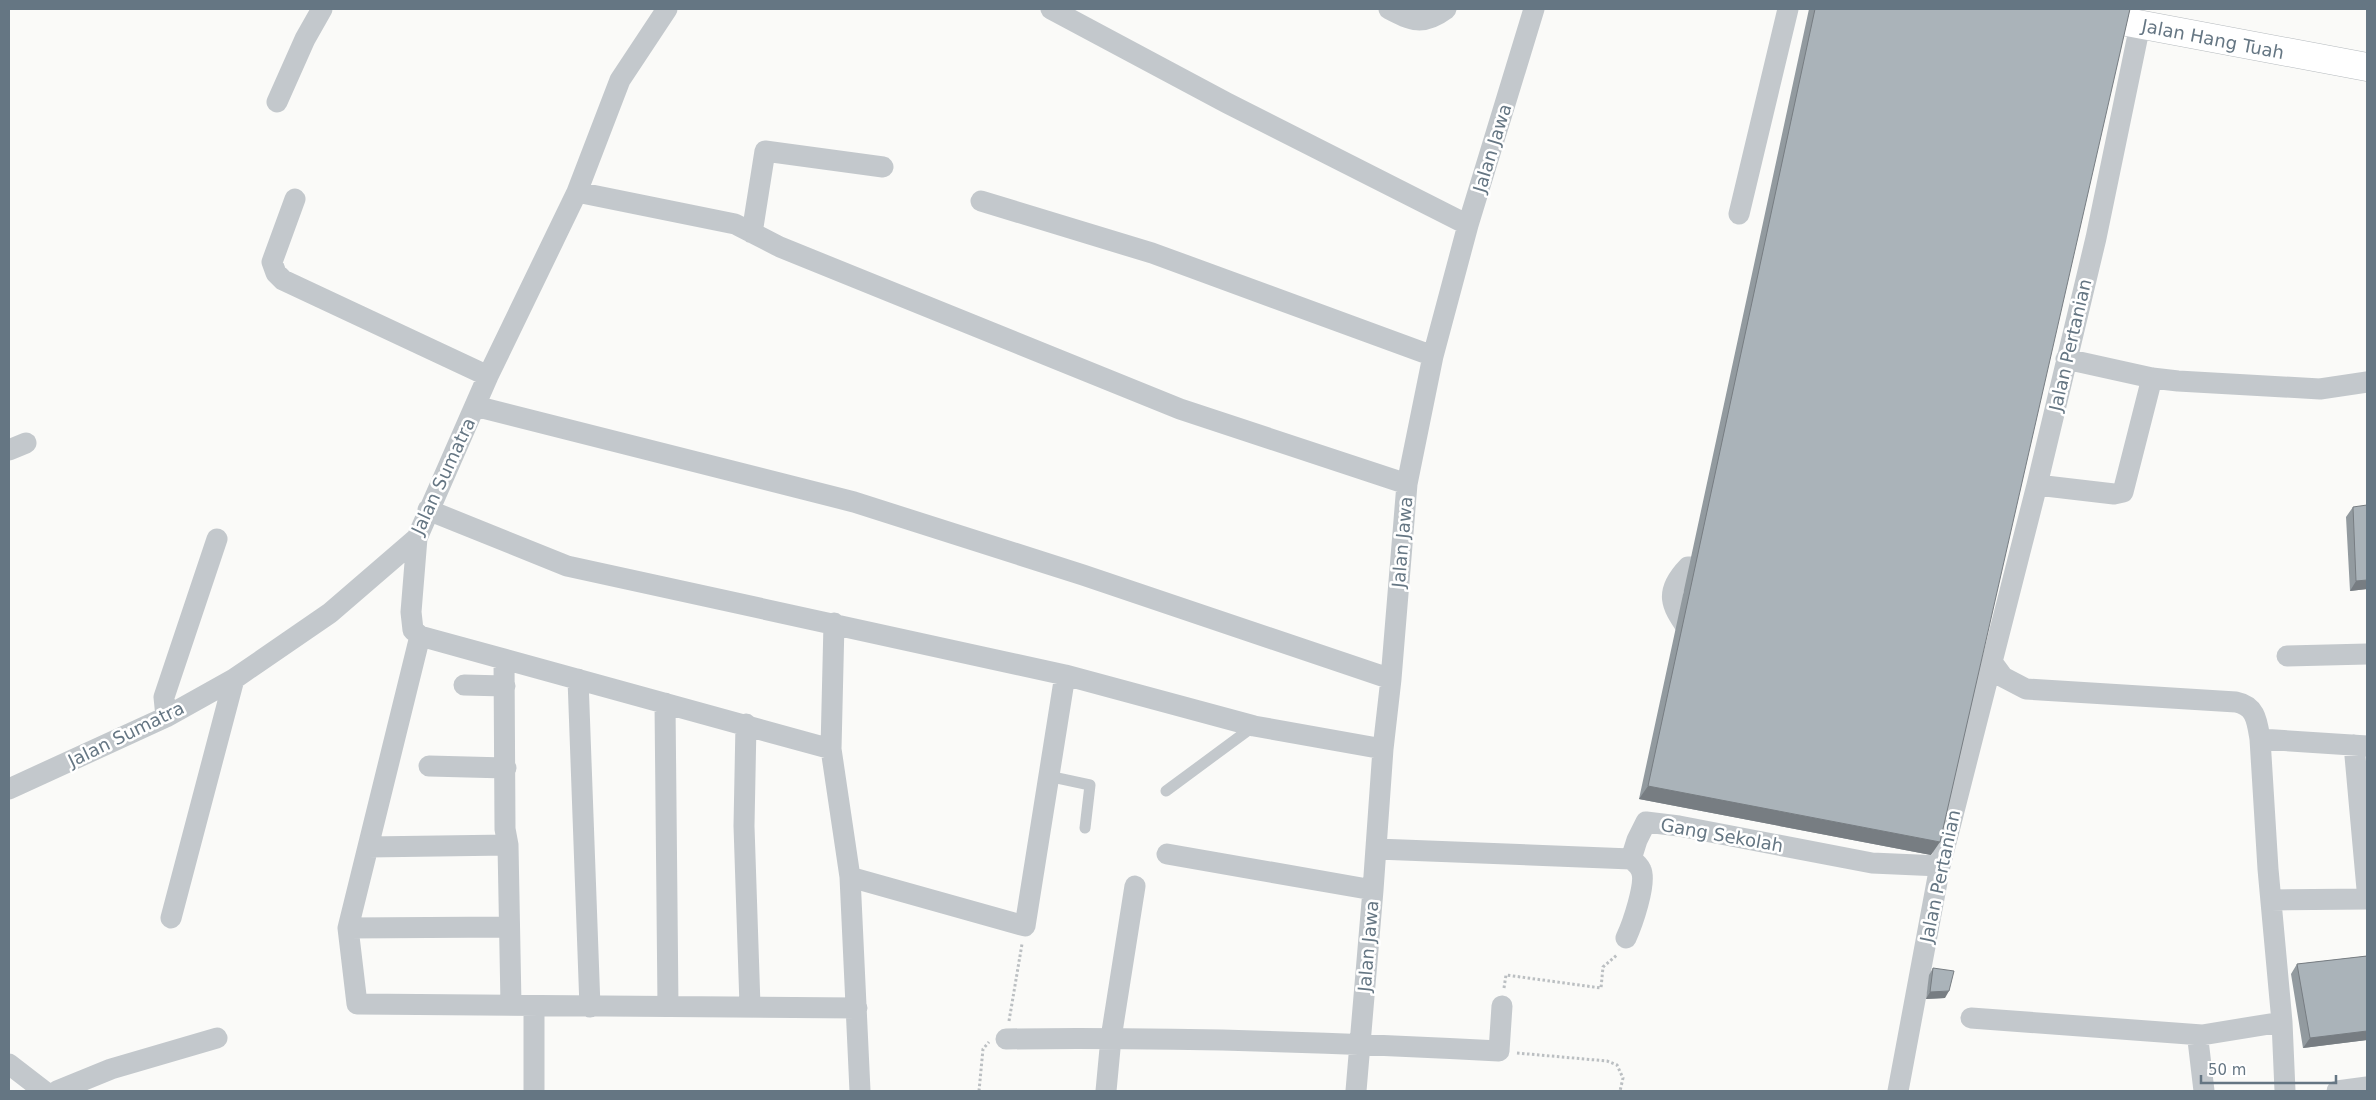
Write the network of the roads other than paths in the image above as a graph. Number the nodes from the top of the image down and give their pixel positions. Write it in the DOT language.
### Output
graph roads {
  1 [pos="322,9"];
  2 [pos="667,9"];
  3 [pos="1051,9"];
  4 [pos="1389,9"];
  5 [pos="1446,9"];
  6 [pos="1534,9"];
  7 [pos="1788,9"];
  8 [pos="2058,9"];
  9 [pos="2113,25"];
  10 [pos="2113,58"];
  11 [pos="2367,67"];
  12 [pos="278,102"];
  13 [pos="883,167"];
  14 [pos="576,192"];
  15 [pos="295,199"];
  16 [pos="980,201"];
  17 [pos="1739,214"];
  18 [pos="1468,225"];
  19 [pos="752,233"];
  20 [pos="1434,356"];
  21 [pos="2066,359"];
  22 [pos="488,376"];
  23 [pos="2152,378"];
  24 [pos="2367,382"];
  25 [pos="475,406"];
  26 [pos="1406,484"];
  27 [pos="2037,485"];
  28 [pos="428,510"];
  29 [pos="416,538"];
  30 [pos="216,539"];
  31 [pos="1738,584"];
  32 [pos="834,623"];
  33 [pos="420,636"];
  34 [pos="2367,654"];
  35 [pos="1706,655"];
  36 [pos="2287,656"];
  37 [pos="504,659"];
  38 [pos="1992,662"];
  39 [pos="1064,675"];
  40 [pos="234,679"];
  41 [pos="578,679"];
  42 [pos="1391,679"];
  43 [pos="464,685"];
  44 [pos="505,686"];
  45 [pos="666,702"];
  46 [pos="166,717"];
  47 [pos="746,724"];
  48 [pos="1254,726"];
  49 [pos="2260,739"];
  50 [pos="2361,746"];
  51 [pos="831,749"];
  52 [pos="1383,749"];
  53 [pos="429,766"];
  54 [pos="506,768"];
  55 [pos="1048,776"];
  56 [pos="9,789"];
  57 [pos="1166,791"];
  58 [pos="1085,828"];
  59 [pos="508,845"];
  60 [pos="368,847"];
  61 [pos="1377,849"];
  62 [pos="1167,854"];
  63 [pos="1631,858"];
  64 [pos="1940,866"];
  65 [pos="850,877"];
  66 [pos="1135,886"];
  67 [pos="2367,889"];
  68 [pos="1373,890"];
  69 [pos="2367,899"];
  70 [pos="2271,900"];
  71 [pos="171,918"];
  72 [pos="509,927"];
  73 [pos="348,928"];
  74 [pos="1626,938"];
  75 [pos="511,1005"];
  76 [pos="534,1006"];
  77 [pos="590,1006"];
  78 [pos="668,1006"];
  79 [pos="750,1006"];
  80 [pos="1502,1006"];
  81 [pos="857,1008"];
  82 [pos="1971,1018"];
  83 [pos="2282,1022"];
  84 [pos="2202,1035"];
  85 [pos="217,1038"];
  86 [pos="1111,1038"];
  87 [pos="1006,1039"];
  88 [pos="1360,1044"];
  89 [pos="10,1070"];
  90 [pos="2367,1087"];
  91 [pos="44,1091"];
  92 [pos="57,1091"];
  93 [pos="534,1091"];
  94 [pos="860,1091"];
  95 [pos="1106,1091"];
  96 [pos="1356,1091"];
  97 [pos="1898,1091"];
  98 [pos="2204,1091"];
  99 [pos="2286,1091"];
  100 [pos="2337,1091"];
  1 -- 12 [label="street"];
  2 -- 14 [label="street, Jalan Sumatra"];
  3 -- 18 [label="street"];
  4 -- 5 [label="street"];
  6 -- 18 [label="street, Jalan Jawa"];
  7 -- 17 [label="street"];
  8 -- 9 [label="main road, Jalan Hang Tuah"];
  9 -- 10 [label="street"];
  9 -- 11 [label="main road, Jalan Hang Tuah"];
  9 -- 21 [label="street, Jalan Pertanian"];
  13 -- 19 [label="street"];
  14 -- 19 [label="street"];
  14 -- 22 [label="street, Jalan Sumatra"];
  15 -- 22 [label="street"];
  16 -- 20 [label="street"];
  18 -- 20 [label="street, Jalan Jawa"];
  19 -- 26 [label="street"];
  20 -- 26 [label="street, Jalan Jawa"];
  21 -- 23 [label="street"];
  21 -- 27 [label="street, Jalan Pertanian"];
  22 -- 25 [label="street, Jalan Sumatra"];
  23 -- 24 [label="street"];
  23 -- 27 [label="street"];
  25 -- 28 [label="street, Jalan Sumatra"];
  25 -- 42 [label="street"];
  26 -- 42 [label="street, Jalan Jawa"];
  27 -- 38 [label="street, Jalan Pertanian"];
  28 -- 29 [label="street, Jalan Sumatra"];
  28 -- 32 [label="street"];
  29 -- 33 [label="street"];
  29 -- 40 [label="street, Jalan Sumatra"];
  30 -- 46 [label="street"];
  31 -- 35 [label="street"];
  32 -- 39 [label="street"];
  32 -- 51 [label="street"];
  33 -- 37 [label="street"];
  33 -- 60 [label="street"];
  34 -- 36 [label="street"];
  37 -- 41 [label="street"];
  37 -- 44 [label="street"];
  38 -- 49 [label="street"];
  38 -- 64 [label="street, Jalan Pertanian"];
  39 -- 48 [label="street"];
  39 -- 55 [label="street"];
  40 -- 46 [label="street, Jalan Sumatra"];
  40 -- 71 [label="street"];
  41 -- 45 [label="street"];
  41 -- 77 [label="street"];
  42 -- 52 [label="street, Jalan Jawa"];
  43 -- 44 [label="street"];
  44 -- 54 [label="street"];
  45 -- 47 [label="street"];
  45 -- 78 [label="street"];
  46 -- 56 [label="street, Jalan Sumatra"];
  47 -- 51 [label="street"];
  47 -- 79 [label="street"];
  48 -- 52 [label="street"];
  48 -- 57 [label="lane"];
  49 -- 50 [label="street"];
  49 -- 70 [label="street"];
  50 -- 67 [label="street"];
  51 -- 65 [label="street"];
  52 -- 61 [label="street, Jalan Jawa"];
  53 -- 54 [label="street"];
  54 -- 59 [label="street"];
  55 -- 58 [label="lane"];
  55 -- 65 [label="street"];
  59 -- 60 [label="street"];
  59 -- 72 [label="street"];
  60 -- 73 [label="street"];
  61 -- 63 [label="street"];
  61 -- 68 [label="street, Jalan Jawa"];
  62 -- 68 [label="street"];
  63 -- 64 [label="street, Gang Sekolah"];
  63 -- 74 [label="street"];
  64 -- 97 [label="street, Jalan Pertanian"];
  65 -- 81 [label="street"];
  66 -- 86 [label="street"];
  68 -- 88 [label="street, Jalan Jawa"];
  69 -- 70 [label="street"];
  70 -- 83 [label="street"];
  72 -- 73 [label="street"];
  72 -- 75 [label="street"];
  73 -- 75 [label="street"];
  75 -- 76 [label="street"];
  76 -- 77 [label="street"];
  76 -- 93 [label="street"];
  77 -- 78 [label="street"];
  78 -- 79 [label="street"];
  79 -- 81 [label="street"];
  80 -- 88 [label="street"];
  81 -- 94 [label="street"];
  82 -- 84 [label="street"];
  83 -- 84 [label="street"];
  83 -- 99 [label="street"];
  84 -- 98 [label="street"];
  85 -- 92 [label="street"];
  86 -- 87 [label="street"];
  86 -- 88 [label="street"];
  86 -- 95 [label="street"];
  88 -- 96 [label="street, Jalan Jawa"];
  89 -- 91 [label="street"];
  90 -- 100 [label="street"];
}
